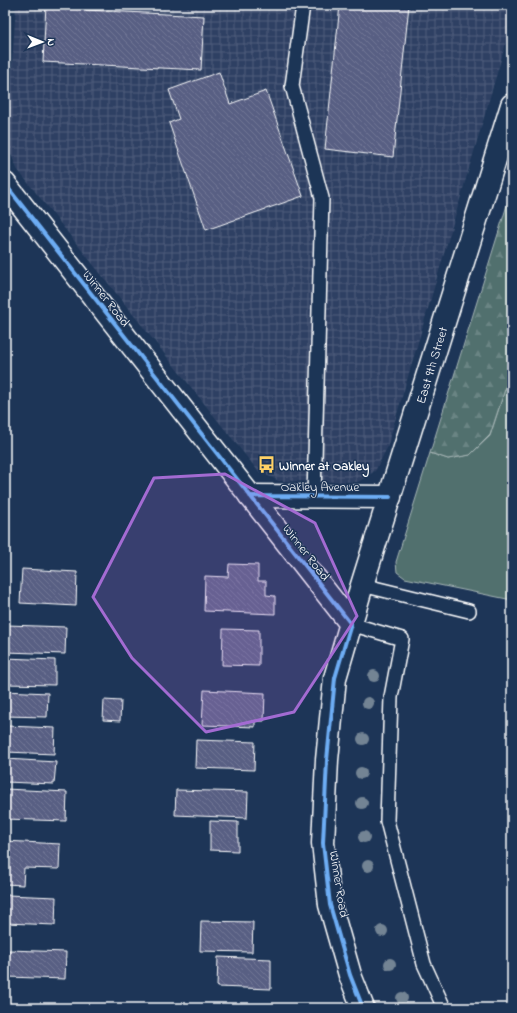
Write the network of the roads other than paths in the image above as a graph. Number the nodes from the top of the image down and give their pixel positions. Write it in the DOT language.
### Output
graph roads {
  1 [pos="302,5"];
  2 [pos="512,105"];
  3 [pos="5,184"];
  4 [pos="250,496"];
  5 [pos="314,496"];
  6 [pos="390,497"];
  7 [pos="362,585"];
  8 [pos="469,611"];
  9 [pos="351,624"];
  10 [pos="363,1008"];
  11 [pos="444,1008"];
  1 -- 5 [label="lane"];
  2 -- 6 [label="main road, East 9th Street"];
  3 -- 4 [label="main road, Winner Road"];
  4 -- 5 [label="main road, Oakley Avenue"];
  4 -- 9 [label="main road, Winner Road"];
  5 -- 6 [label="main road, Oakley Avenue"];
  6 -- 7 [label="main road, East 9th Street"];
  7 -- 8 [label="lane"];
  7 -- 9 [label="main road, East 9th Street"];
  9 -- 10 [label="main road, Winner Road"];
  9 -- 11 [label="lane"];
}
